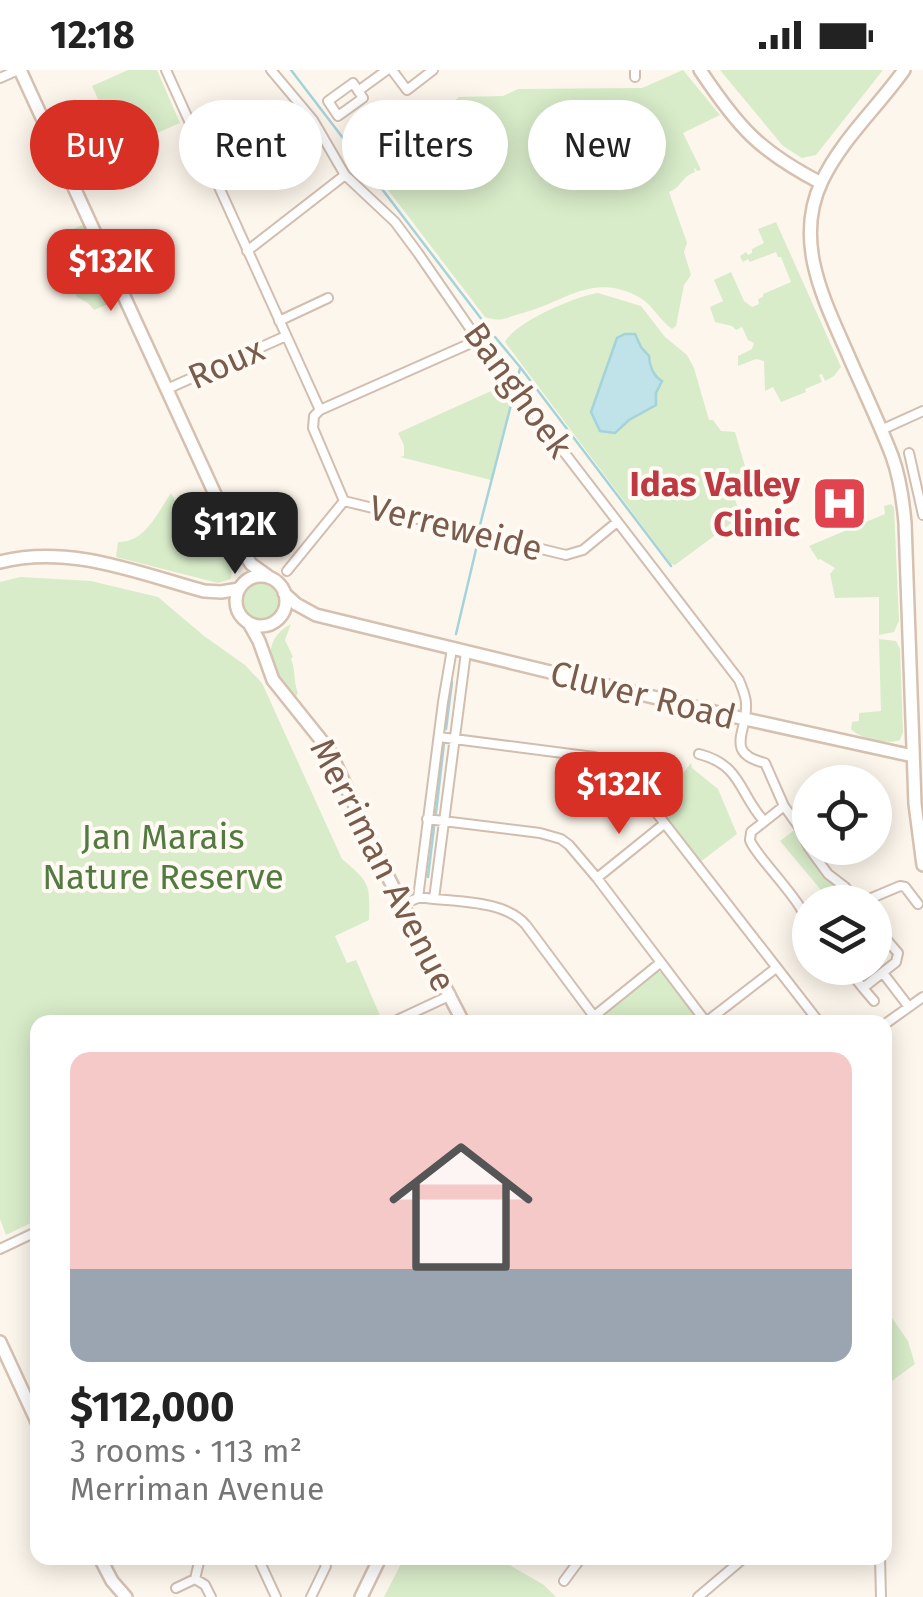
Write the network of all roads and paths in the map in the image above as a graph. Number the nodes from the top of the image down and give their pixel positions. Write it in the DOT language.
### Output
graph roads {
  1 [pos="19,70"];
  2 [pos="166,70"];
  3 [pos="271,70"];
  4 [pos="390,70"];
  5 [pos="433,70"];
  6 [pos="700,70"];
  7 [pos="904,70"];
  8 [pos="0,78"];
  9 [pos="358,91"];
  10 [pos="342,170"];
  11 [pos="342,177"];
  12 [pos="821,183"];
  13 [pos="361,190"];
  14 [pos="247,251"];
  15 [pos="328,298"];
  16 [pos="279,320"];
  17 [pos="286,336"];
  18 [pos="478,340"];
  19 [pos="167,389"];
  20 [pos="320,410"];
  21 [pos="923,412"];
  22 [pos="881,430"];
  23 [pos="909,454"];
  24 [pos="344,500"];
  25 [pos="923,514"];
  26 [pos="617,522"];
  27 [pos="237,542"];
  28 [pos="0,562"];
  29 [pos="287,571"];
  30 [pos="269,578"];
  31 [pos="241,586"];
  32 [pos="204,590"];
  33 [pos="284,593"];
  34 [pos="238,611"];
  35 [pos="316,615"];
  36 [pos="275,621"];
  37 [pos="248,622"];
  38 [pos="459,650"];
  39 [pos="265,662"];
  40 [pos="448,675"];
  41 [pos="462,678"];
  42 [pos="744,719"];
  43 [pos="439,737"];
  44 [pos="454,738"];
  45 [pos="699,754"];
  46 [pos="918,757"];
  47 [pos="784,806"];
  48 [pos="427,819"];
  49 [pos="443,820"];
  50 [pos="764,822"];
  51 [pos="664,824"];
  52 [pos="923,866"];
  53 [pos="597,878"];
  54 [pos="844,885"];
  55 [pos="892,889"];
  56 [pos="792,896"];
  57 [pos="418,898"];
  58 [pos="434,899"];
  59 [pos="403,904"];
  60 [pos="918,904"];
  61 [pos="660,963"];
  62 [pos="776,968"];
  63 [pos="861,985"];
  64 [pos="867,985"];
  65 [pos="892,985"];
  66 [pos="863,988"];
  67 [pos="451,995"];
  68 [pos="923,998"];
  69 [pos="874,1001"];
  70 [pos="910,1007"];
  71 [pos="408,1015"];
  72 [pos="460,1015"];
  73 [pos="587,1015"];
  74 [pos="595,1015"];
  75 [pos="701,1015"];
  76 [pos="715,1015"];
  77 [pos="813,1015"];
  78 [pos="892,1019"];
  79 [pos="30,1234"];
  80 [pos="0,1248"];
  81 [pos="0,1342"];
  82 [pos="30,1407"];
  83 [pos="104,1565"];
  84 [pos="198,1565"];
  85 [pos="261,1565"];
  86 [pos="326,1565"];
  87 [pos="377,1565"];
  88 [pos="576,1565"];
  89 [pos="736,1565"];
  90 [pos="880,1565"];
  91 [pos="195,1579"];
  92 [pos="564,1582"];
  93 [pos="176,1588"];
  94 [pos="126,1597"];
  95 [pos="211,1597"];
  96 [pos="276,1597"];
  97 [pos="312,1597"];
  98 [pos="361,1597"];
  99 [pos="698,1597"];
  100 [pos="882,1597"];
  1 -- 8 [label="street"];
  1 -- 19 [label="street"];
  2 -- 14 [label="street"];
  3 -- 10 [label="street, Banghoek"];
  4 -- 5 [label="street"];
  4 -- 9 [label="street"];
  6 -- 12 [label="street"];
  7 -- 12 [label="street"];
  9 -- 9 [label="street"];
  11 -- 14 [label="street"];
  12 -- 22 [label="street"];
  13 -- 18 [label="street, Banghoek"];
  14 -- 16 [label="street"];
  15 -- 16 [label="street"];
  16 -- 17 [label="street"];
  17 -- 19 [label="street, Roux"];
  17 -- 20 [label="street"];
  18 -- 20 [label="street"];
  18 -- 26 [label="street, Banghoek"];
  19 -- 27 [label="street"];
  20 -- 24 [label="street"];
  21 -- 22 [label="street"];
  22 -- 46 [label="street"];
  23 -- 25 [label="street"];
  24 -- 26 [label="street, Verreweide"];
  24 -- 29 [label="street"];
  26 -- 42 [label="street, Banghoek"];
  27 -- 30 [label="street"];
  27 -- 31 [label="street"];
  28 -- 32 [label="street"];
  30 -- 31 [label="street"];
  30 -- 33 [label="street"];
  31 -- 32 [label="street"];
  31 -- 34 [label="street"];
  32 -- 34 [label="street"];
  33 -- 35 [label="street, Cluver Road"];
  33 -- 36 [label="street"];
  34 -- 37 [label="street"];
  35 -- 36 [label="street, Cluver Road"];
  35 -- 38 [label="street, Cluver Road"];
  36 -- 37 [label="street"];
  36 -- 39 [label="street"];
  37 -- 39 [label="street, Merriman Avenue"];
  38 -- 40 [label="street"];
  38 -- 41 [label="street"];
  38 -- 42 [label="street, Cluver Road"];
  39 -- 59 [label="street, Merriman Avenue"];
  40 -- 41 [label="street"];
  40 -- 43 [label="street"];
  41 -- 44 [label="street"];
  42 -- 46 [label="street, Cluver Road"];
  42 -- 47 [label="street, Banghoek"];
  43 -- 44 [label="street"];
  43 -- 48 [label="street"];
  44 -- 49 [label="street"];
  44 -- 51 [label="street"];
  45 -- 50 [label="street"];
  46 -- 52 [label="street"];
  47 -- 50 [label="street"];
  47 -- 54 [label="street"];
  48 -- 49 [label="street"];
  48 -- 57 [label="street"];
  49 -- 53 [label="street"];
  49 -- 58 [label="street"];
  50 -- 56 [label="street"];
  51 -- 53 [label="street"];
  51 -- 62 [label="street"];
  53 -- 61 [label="street"];
  55 -- 60 [label="street"];
  57 -- 58 [label="street"];
  57 -- 59 [label="street"];
  58 -- 73 [label="street"];
  59 -- 67 [label="street, Merriman Avenue"];
  61 -- 74 [label="street"];
  61 -- 75 [label="street"];
  62 -- 76 [label="street"];
  62 -- 77 [label="street"];
  63 -- 66 [label="street"];
  64 -- 66 [label="street"];
  65 -- 70 [label="street"];
  66 -- 69 [label="street"];
  67 -- 71 [label="street"];
  67 -- 72 [label="street, Merriman Avenue"];
  68 -- 70 [label="street"];
  70 -- 78 [label="street"];
  79 -- 80 [label="street"];
  81 -- 82 [label="street"];
  83 -- 94 [label="street"];
  84 -- 91 [label="street"];
  85 -- 96 [label="street"];
  86 -- 97 [label="street"];
  87 -- 98 [label="street"];
  88 -- 92 [label="street"];
  89 -- 99 [label="street"];
  90 -- 100 [label="street"];
  91 -- 93 [label="street"];
  91 -- 95 [label="street"];
}
